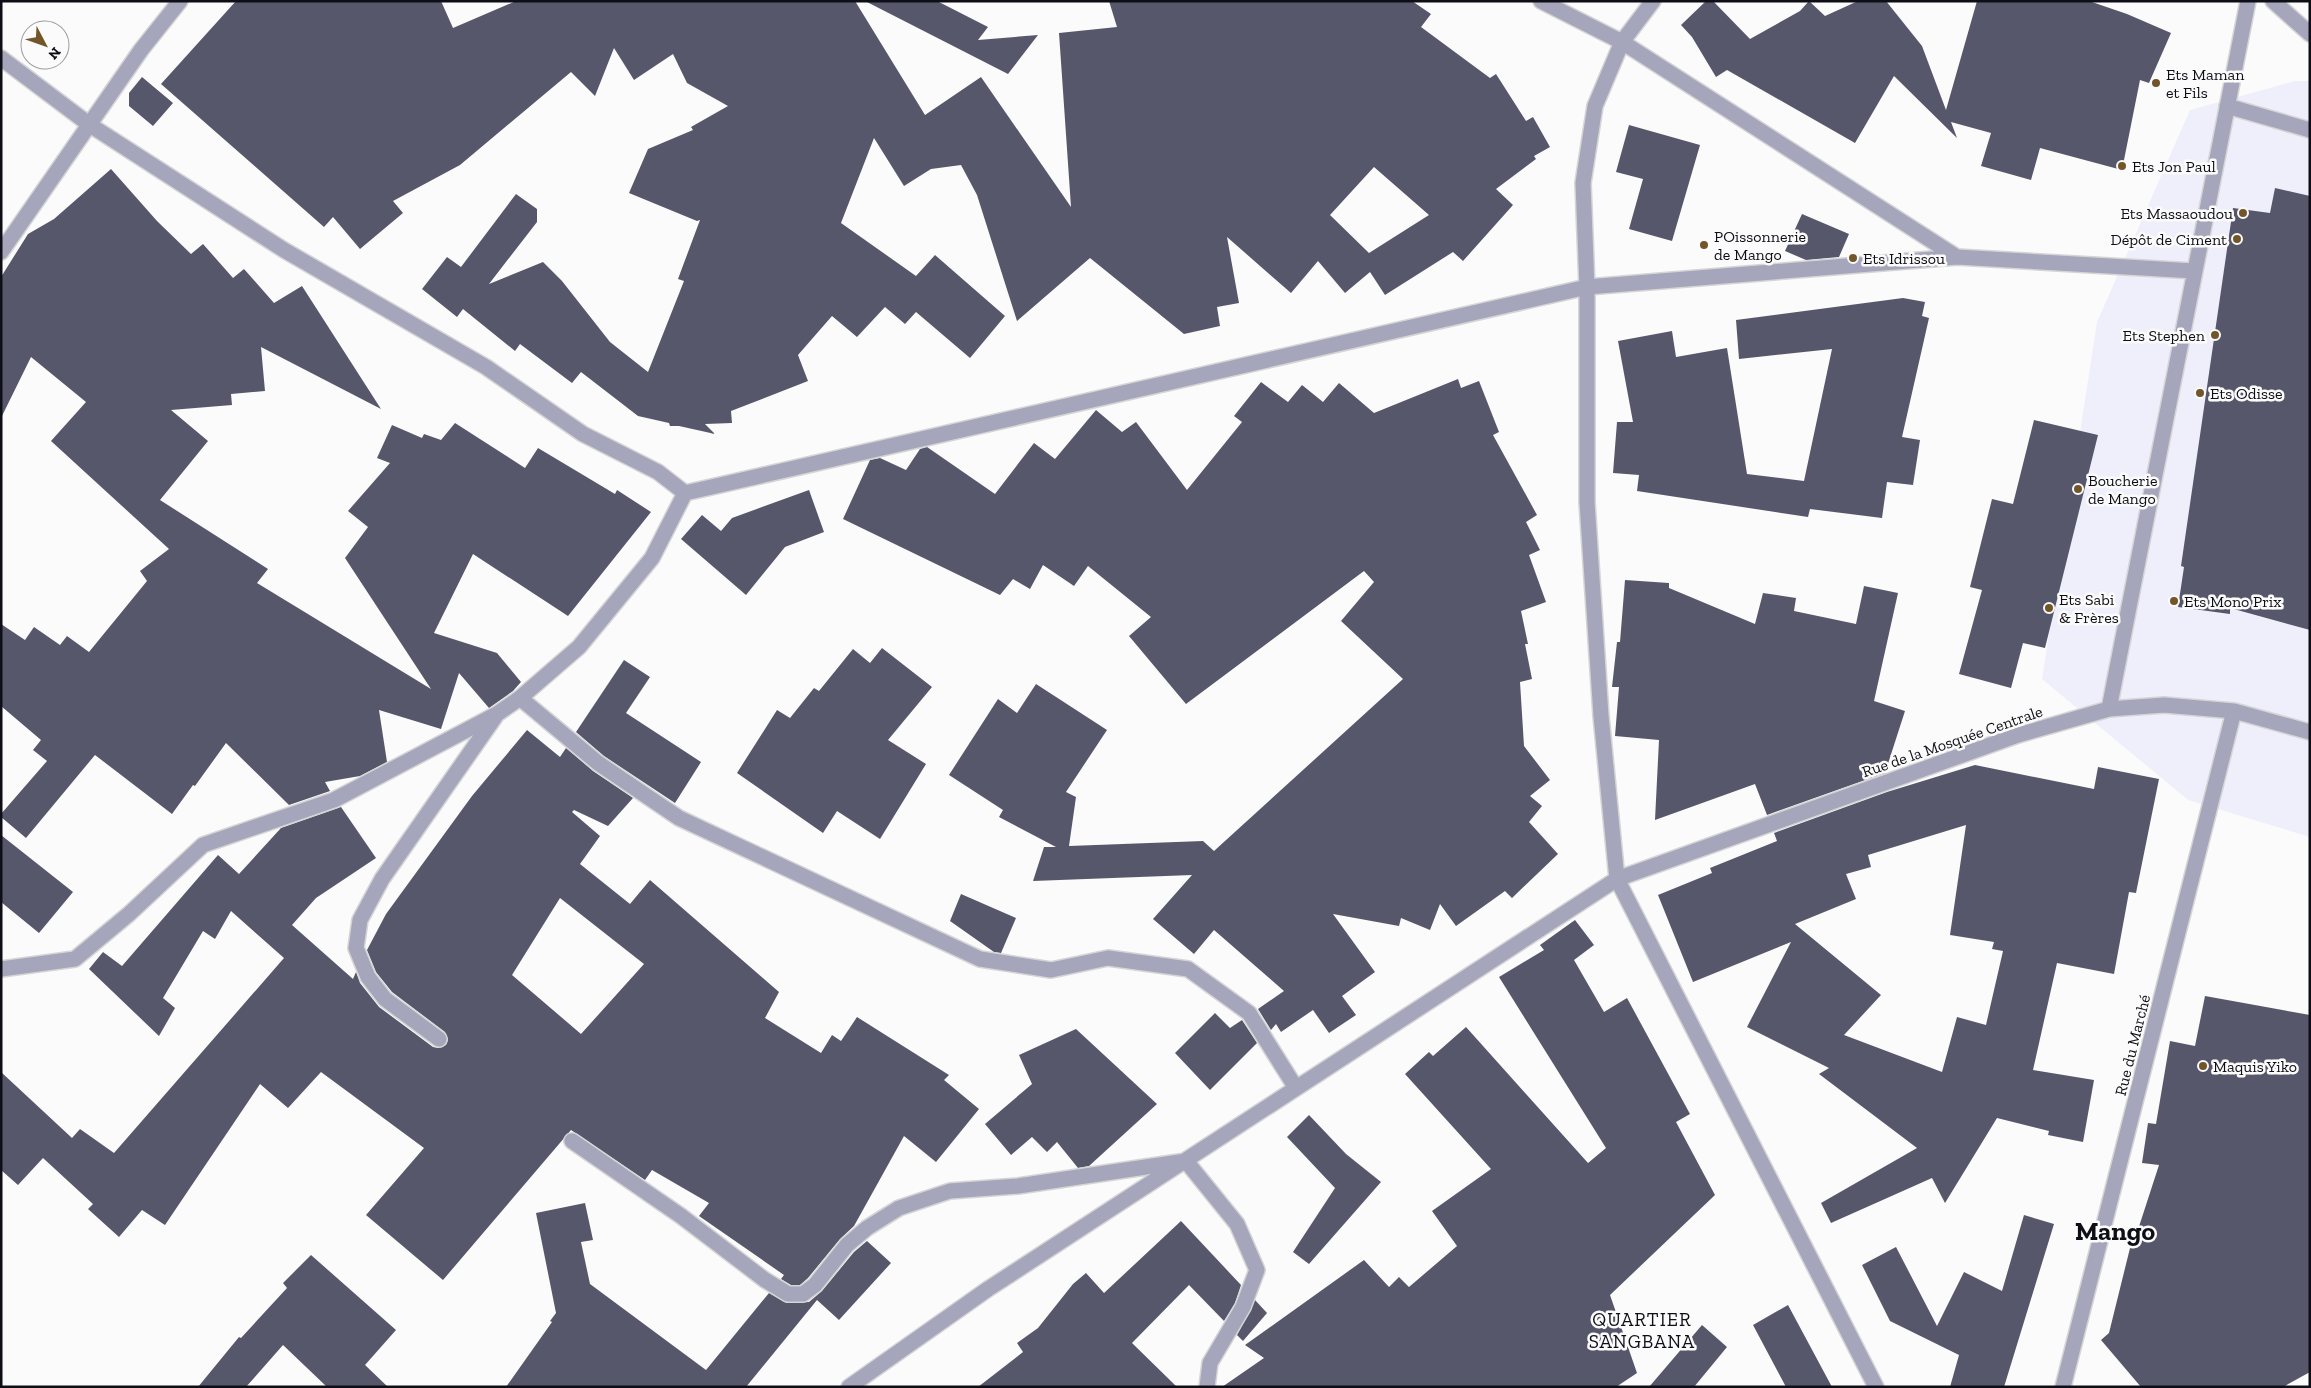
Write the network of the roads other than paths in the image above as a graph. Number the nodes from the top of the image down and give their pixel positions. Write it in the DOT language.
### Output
graph roads {
  1 [pos="180,1"];
  2 [pos="1541,1"];
  3 [pos="1653,1"];
  4 [pos="2248,1"];
  5 [pos="2273,1"];
  6 [pos="2310,34"];
  7 [pos="1622,42"];
  8 [pos="1,58"];
  9 [pos="2227,106"];
  10 [pos="90,125"];
  11 [pos="2310,130"];
  12 [pos="1,252"];
  13 [pos="1957,257"];
  14 [pos="2194,270"];
  15 [pos="1587,287"];
  16 [pos="685,493"];
  17 [pos="520,698"];
  18 [pos="2109,709"];
  19 [pos="2234,711"];
  20 [pos="497,714"];
  21 [pos="2310,732"];
  22 [pos="1616,879"];
  23 [pos="1,969"];
  24 [pos="439,1039"];
  25 [pos="1296,1088"];
  26 [pos="572,1141"];
  27 [pos="1186,1161"];
  28 [pos="849,1387"];
  29 [pos="1206,1387"];
  30 [pos="1876,1387"];
  31 [pos="2063,1387"];
  1 -- 10 [label="street"];
  2 -- 7 [label="street"];
  3 -- 7 [label="street"];
  4 -- 9 [label="street"];
  5 -- 6 [label="street"];
  7 -- 13 [label="street"];
  7 -- 15 [label="street"];
  8 -- 10 [label="street"];
  9 -- 11 [label="street"];
  9 -- 14 [label="street"];
  10 -- 12 [label="street"];
  10 -- 16 [label="street"];
  13 -- 14 [label="street"];
  13 -- 15 [label="street"];
  14 -- 18 [label="street"];
  15 -- 16 [label="street"];
  15 -- 22 [label="street"];
  16 -- 17 [label="street"];
  17 -- 20 [label="street"];
  17 -- 25 [label="street"];
  18 -- 19 [label="street, Rue de la Mosquée Centrale"];
  18 -- 22 [label="street, Rue de la Mosquée Centrale"];
  19 -- 21 [label="street, Rue de la Mosquée Centrale"];
  19 -- 31 [label="street, Rue du Marché"];
  20 -- 23 [label="street"];
  20 -- 24 [label="street"];
  22 -- 25 [label="street, Rue de la Mosquée Centrale"];
  22 -- 30 [label="street"];
  25 -- 27 [label="street, Rue de la Mosquée Centrale"];
  26 -- 27 [label="street"];
  27 -- 28 [label="street, Rue de la Mosquée Centrale"];
  27 -- 29 [label="street"];
}
